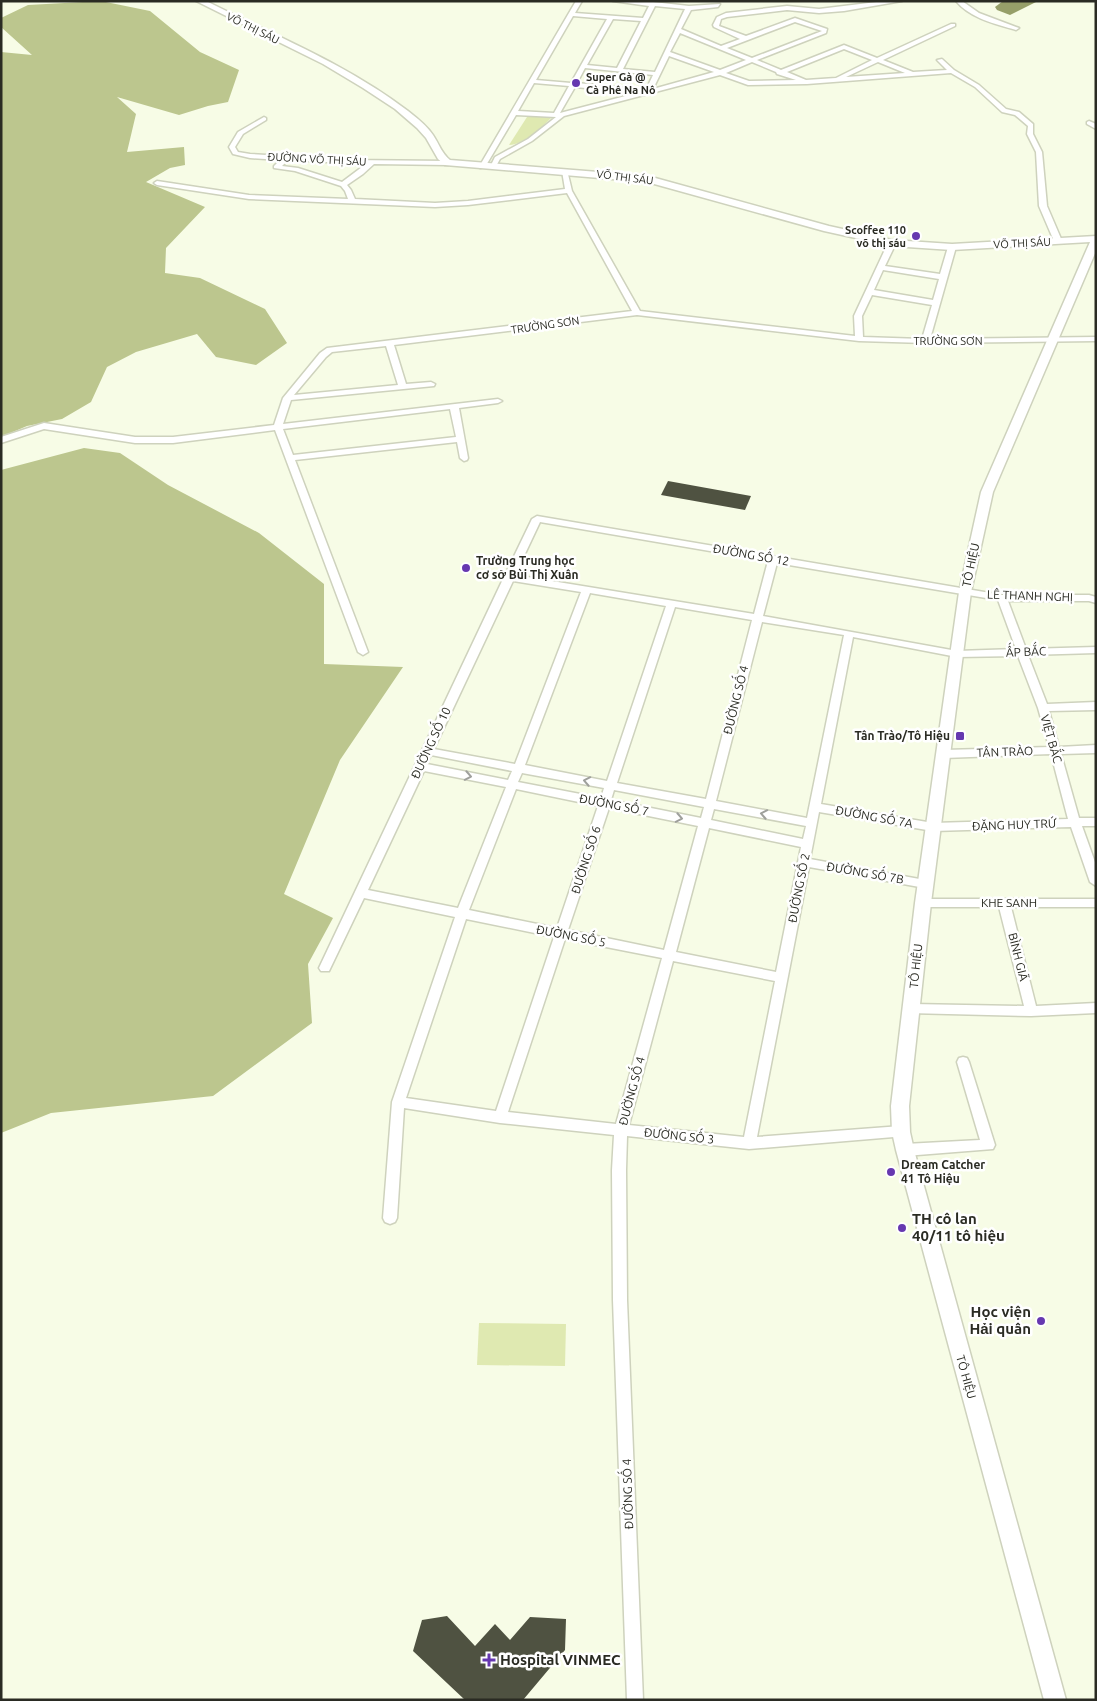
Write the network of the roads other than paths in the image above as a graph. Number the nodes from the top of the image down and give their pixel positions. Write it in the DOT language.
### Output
graph roads {
  1 [pos="200,1"];
  2 [pos="579,1"];
  3 [pos="616,1"];
  4 [pos="899,1"];
  5 [pos="959,1"];
  6 [pos="653,4"];
  7 [pos="718,5"];
  8 [pos="689,8"];
  9 [pos="570,14"];
  10 [pos="611,17"];
  11 [pos="645,20"];
  12 [pos="953,25"];
  13 [pos="1016,28"];
  14 [pos="678,30"];
  15 [pos="744,38"];
  16 [pos="723,47"];
  17 [pos="667,53"];
  18 [pos="878,59"];
  19 [pos="754,60"];
  20 [pos="940,60"];
  21 [pos="582,66"];
  22 [pos="619,70"];
  23 [pos="952,71"];
  24 [pos="719,72"];
  25 [pos="782,72"];
  26 [pos="657,74"];
  27 [pos="913,74"];
  28 [pos="532,81"];
  29 [pos="833,81"];
  30 [pos="807,82"];
  31 [pos="750,83"];
  32 [pos="572,85"];
  33 [pos="648,92"];
  34 [pos="514,112"];
  35 [pos="559,115"];
  36 [pos="264,119"];
  37 [pos="288,157"];
  38 [pos="372,162"];
  39 [pos="448,163"];
  40 [pos="482,167"];
  41 [pos="492,167"];
  42 [pos="565,171"];
  43 [pos="157,183"];
  44 [pos="343,185"];
  45 [pos="569,191"];
  46 [pos="352,202"];
  47 [pos="1096,239"];
  48 [pos="1058,241"];
  49 [pos="892,242"];
  50 [pos="952,247"];
  51 [pos="880,267"];
  52 [pos="943,277"];
  53 [pos="869,292"];
  54 [pos="936,303"];
  55 [pos="636,313"];
  56 [pos="859,338"];
  57 [pos="1096,339"];
  58 [pos="925,341"];
  59 [pos="1052,341"];
  60 [pos="389,343"];
  61 [pos="431,384"];
  62 [pos="403,386"];
  63 [pos="287,398"];
  64 [pos="498,401"];
  65 [pos="454,406"];
  66 [pos="278,428"];
  67 [pos="460,439"];
  68 [pos="1,440"];
  69 [pos="290,458"];
  70 [pos="464,458"];
  71 [pos="537,519"];
  72 [pos="773,559"];
  73 [pos="509,577"];
  74 [pos="587,590"];
  75 [pos="965,592"];
  76 [pos="1002,598"];
  77 [pos="1096,600"];
  78 [pos="671,604"];
  79 [pos="757,618"];
  80 [pos="849,634"];
  81 [pos="1096,650"];
  82 [pos="362,652"];
  83 [pos="1023,652"];
  84 [pos="956,654"];
  85 [pos="1096,706"];
  86 [pos="1043,708"];
  87 [pos="1096,749"];
  88 [pos="427,750"];
  89 [pos="1054,750"];
  90 [pos="944,754"];
  91 [pos="420,766"];
  92 [pos="518,768"];
  93 [pos="512,784"];
  94 [pos="611,785"];
  95 [pos="605,803"];
  96 [pos="710,804"];
  97 [pos="816,806"];
  98 [pos="1096,822"];
  99 [pos="704,823"];
  100 [pos="812,823"];
  101 [pos="1075,824"];
  102 [pos="933,827"];
  103 [pos="808,844"];
  104 [pos="804,862"];
  105 [pos="1096,882"];
  106 [pos="925,884"];
  107 [pos="360,893"];
  108 [pos="922,903"];
  109 [pos="1004,903"];
  110 [pos="1096,903"];
  111 [pos="462,914"];
  112 [pos="561,934"];
  113 [pos="668,956"];
  114 [pos="325,968"];
  115 [pos="782,978"];
  116 [pos="1096,1008"];
  117 [pos="912,1009"];
  118 [pos="1032,1011"];
  119 [pos="963,1062"];
  120 [pos="398,1102"];
  121 [pos="500,1117"];
  122 [pos="621,1130"];
  123 [pos="901,1132"];
  124 [pos="749,1143"];
  125 [pos="905,1150"];
  126 [pos="390,1218"];
  127 [pos="635,1700"];
  128 [pos="1055,1700"];
  1 -- 39 [label="street, VÕ THỊ SÁU"];
  2 -- 9 [label="street"];
  3 -- 6 [label="street"];
  4 -- 15 [label="street"];
  5 -- 13 [label="street"];
  6 -- 8 [label="street"];
  6 -- 11 [label="street"];
  7 -- 8 [label="street"];
  8 -- 14 [label="street"];
  9 -- 10 [label="street"];
  9 -- 28 [label="street"];
  10 -- 11 [label="street"];
  10 -- 21 [label="street"];
  11 -- 22 [label="street"];
  12 -- 18 [label="street"];
  14 -- 16 [label="street"];
  14 -- 17 [label="street"];
  15 -- 16 [label="street"];
  15 -- 19 [label="street"];
  16 -- 19 [label="street"];
  17 -- 24 [label="street"];
  17 -- 26 [label="street"];
  18 -- 25 [label="street"];
  18 -- 27 [label="street"];
  18 -- 29 [label="street"];
  19 -- 24 [label="street"];
  19 -- 25 [label="street"];
  20 -- 23 [label="street"];
  21 -- 22 [label="street"];
  21 -- 32 [label="street"];
  22 -- 26 [label="street"];
  23 -- 27 [label="street"];
  23 -- 48 [label="street"];
  24 -- 31 [label="street"];
  24 -- 33 [label="street"];
  25 -- 30 [label="street"];
  25 -- 31 [label="street"];
  26 -- 33 [label="street"];
  27 -- 29 [label="street"];
  28 -- 32 [label="street"];
  28 -- 34 [label="street"];
  29 -- 30 [label="street"];
  30 -- 31 [label="street"];
  32 -- 33 [label="street"];
  32 -- 35 [label="street"];
  33 -- 35 [label="street"];
  34 -- 35 [label="street"];
  34 -- 40 [label="street"];
  35 -- 41 [label="street"];
  36 -- 37 [label="street, ĐƯỜNG VÕ THỊ SÁU"];
  37 -- 38 [label="street, ĐƯỜNG VÕ THỊ SÁU"];
  37 -- 44 [label="street"];
  38 -- 39 [label="street, ĐƯỜNG VÕ THỊ SÁU"];
  38 -- 44 [label="street"];
  39 -- 40 [label="street, VÕ THỊ SÁU"];
  40 -- 41 [label="street, VÕ THỊ SÁU"];
  41 -- 42 [label="street, VÕ THỊ SÁU"];
  42 -- 45 [label="street"];
  42 -- 49 [label="street, VÕ THỊ SÁU"];
  43 -- 46 [label="street"];
  44 -- 46 [label="street"];
  45 -- 46 [label="street"];
  45 -- 55 [label="street"];
  47 -- 48 [label="street, VÕ THỊ SÁU"];
  47 -- 59 [label="street, TÔ HIỆU"];
  48 -- 50 [label="street, VÕ THỊ SÁU"];
  49 -- 50 [label="street, VÕ THỊ SÁU"];
  49 -- 51 [label="street"];
  50 -- 52 [label="street"];
  51 -- 52 [label="street"];
  51 -- 53 [label="street"];
  52 -- 54 [label="street"];
  53 -- 54 [label="street"];
  53 -- 56 [label="street"];
  54 -- 58 [label="street"];
  55 -- 56 [label="street, TRƯỜNG SƠN"];
  55 -- 60 [label="street, TRƯỜNG SƠN"];
  56 -- 58 [label="street, TRƯỜNG SƠN"];
  57 -- 59 [label="street, TRƯỜNG SƠN"];
  58 -- 59 [label="street, TRƯỜNG SƠN"];
  59 -- 75 [label="street, TÔ HIỆU"];
  60 -- 62 [label="street"];
  60 -- 63 [label="street, TRƯỜNG SƠN"];
  61 -- 62 [label="street"];
  62 -- 63 [label="street"];
  63 -- 66 [label="street, TRƯỜNG SƠN"];
  64 -- 65 [label="street"];
  65 -- 66 [label="street"];
  65 -- 67 [label="street"];
  66 -- 68 [label="street"];
  66 -- 69 [label="street"];
  67 -- 69 [label="street"];
  67 -- 70 [label="street"];
  69 -- 82 [label="street"];
  71 -- 72 [label="street, ĐƯỜNG SỐ 12"];
  71 -- 73 [label="street, ĐƯỜNG SỐ 10"];
  72 -- 75 [label="street, ĐƯỜNG SỐ 12"];
  72 -- 79 [label="street, ĐƯỜNG SỐ 4"];
  73 -- 74 [label="street, ẤP BẮC"];
  73 -- 88 [label="street, ĐƯỜNG SỐ 10"];
  74 -- 78 [label="street, ẤP BẮC"];
  74 -- 92 [label="street"];
  75 -- 76 [label="street, LÊ THANH NGHỊ"];
  75 -- 84 [label="street, TÔ HIỆU"];
  76 -- 77 [label="street, LÊ THANH NGHỊ"];
  76 -- 83 [label="street, VIỆT BẮC"];
  78 -- 79 [label="street, ẤP BẮC"];
  78 -- 94 [label="street, ĐƯỜNG SỐ 6"];
  79 -- 80 [label="street, ẤP BẮC"];
  79 -- 96 [label="street, ĐƯỜNG SỐ 4"];
  80 -- 84 [label="street, ẤP BẮC"];
  80 -- 97 [label="street, ĐƯỜNG SỐ 2"];
  81 -- 83 [label="street, ẤP BẮC"];
  83 -- 84 [label="street, ẤP BẮC"];
  83 -- 86 [label="street, VIỆT BẮC"];
  84 -- 90 [label="street, TÔ HIỆU"];
  85 -- 86 [label="street"];
  86 -- 89 [label="street, VIỆT BẮC"];
  87 -- 89 [label="street, TÂN TRÀO"];
  88 -- 91 [label="street, ĐƯỜNG SỐ 10"];
  88 -- 92 [label="street, ĐƯỜNG SỐ 7"];
  89 -- 90 [label="street, TÂN TRÀO"];
  89 -- 101 [label="street, VIỆT BẮC"];
  90 -- 102 [label="street, TÔ HIỆU"];
  91 -- 93 [label="street, ĐƯỜNG SỐ 7, one-way"];
  91 -- 107 [label="street, ĐƯỜNG SỐ 10"];
  92 -- 93 [label="street"];
  94 -- 92 [label="street, ĐƯỜNG SỐ 7, one-way"];
  93 -- 95 [label="street, ĐƯỜNG SỐ 7"];
  93 -- 111 [label="street"];
  94 -- 95 [label="street, ĐƯỜNG SỐ 6"];
  94 -- 96 [label="street, ĐƯỜNG SỐ 7"];
  95 -- 99 [label="street, ĐƯỜNG SỐ 7, one-way"];
  95 -- 112 [label="street, ĐƯỜNG SỐ 6"];
  96 -- 99 [label="street, ĐƯỜNG SỐ 4"];
  100 -- 96 [label="street, ĐƯỜNG SỐ 7, one-way"];
  97 -- 100 [label="street, ĐƯỜNG SỐ 2"];
  97 -- 102 [label="street, ĐƯỜNG SỐ 7A"];
  98 -- 101 [label="street, ĐẶNG HUY TRỨ"];
  99 -- 103 [label="street, ĐƯỜNG SỐ 7"];
  99 -- 113 [label="street, ĐƯỜNG SỐ 4"];
  100 -- 103 [label="street, ĐƯỜNG SỐ 2"];
  101 -- 102 [label="street, ĐẶNG HUY TRỨ"];
  101 -- 105 [label="street, VIỆT BẮC"];
  102 -- 106 [label="street, TÔ HIỆU"];
  103 -- 104 [label="street, ĐƯỜNG SỐ 2"];
  104 -- 106 [label="street, ĐƯỜNG SỐ 7B"];
  104 -- 115 [label="street, ĐƯỜNG SỐ 2"];
  106 -- 108 [label="street, TÔ HIỆU"];
  107 -- 111 [label="street, ĐƯỜNG SỐ 5"];
  107 -- 114 [label="street, ĐƯỜNG SỐ 10"];
  108 -- 109 [label="street, KHE SANH"];
  108 -- 117 [label="street, TÔ HIỆU"];
  109 -- 110 [label="street, KHE SANH"];
  109 -- 118 [label="street, BÌNH GIÃ"];
  111 -- 112 [label="street, ĐƯỜNG SỐ 5"];
  111 -- 120 [label="street"];
  112 -- 113 [label="street, ĐƯỜNG SỐ 5"];
  112 -- 121 [label="street, ĐƯỜNG SỐ 6"];
  113 -- 115 [label="street, ĐƯỜNG SỐ 5"];
  113 -- 122 [label="street, ĐƯỜNG SỐ 4"];
  115 -- 124 [label="street, ĐƯỜNG SỐ 2"];
  116 -- 118 [label="street"];
  117 -- 118 [label="street"];
  117 -- 123 [label="street, TÔ HIỆU"];
  119 -- 125 [label="street"];
  120 -- 121 [label="street, ĐƯỜNG SỐ 3"];
  120 -- 126 [label="street"];
  121 -- 122 [label="street, ĐƯỜNG SỐ 3"];
  122 -- 124 [label="street, ĐƯỜNG SỐ 3"];
  122 -- 127 [label="street, ĐƯỜNG SỐ 4"];
  123 -- 124 [label="street, ĐƯỜNG SỐ 3"];
  123 -- 125 [label="street, TÔ HIỆU"];
  125 -- 128 [label="street, TÔ HIỆU"];
}
